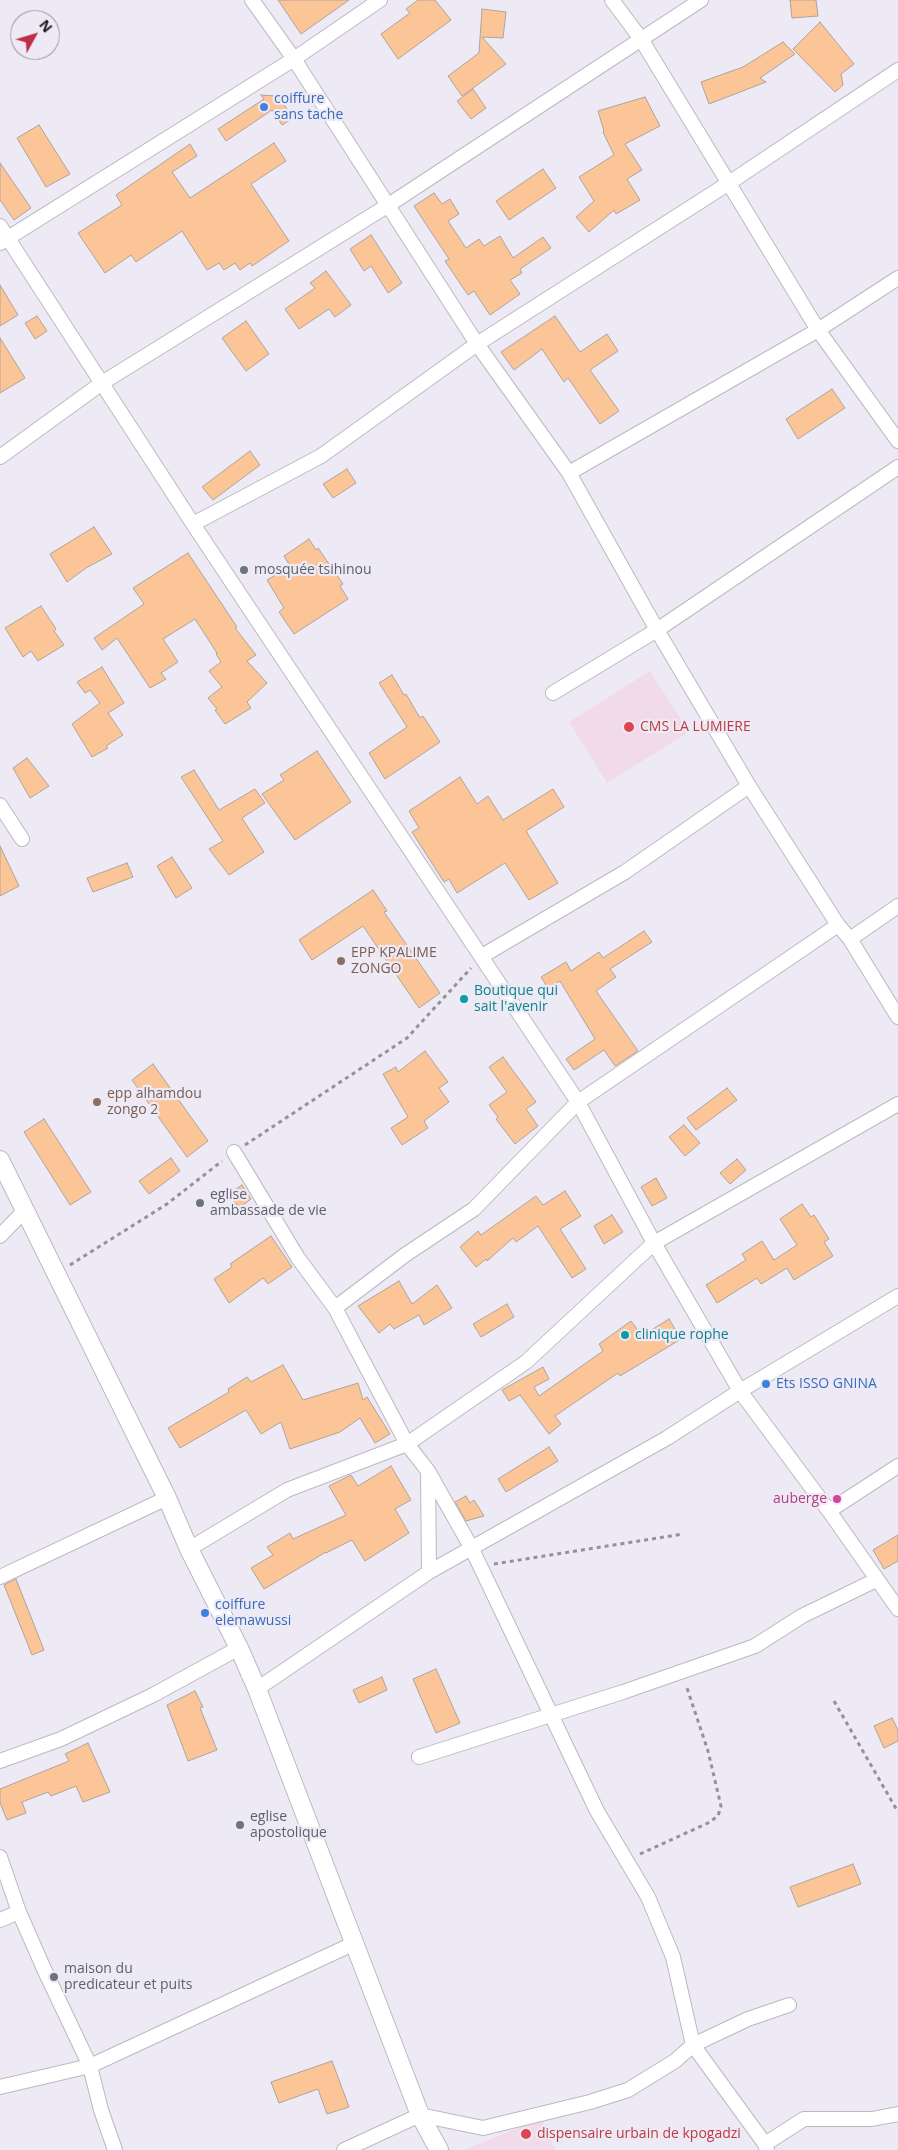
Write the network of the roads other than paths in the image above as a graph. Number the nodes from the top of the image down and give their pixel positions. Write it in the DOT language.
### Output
graph roads {
  1 [pos="252,0"];
  2 [pos="380,0"];
  3 [pos="612,0"];
  4 [pos="700,0"];
  5 [pos="641,39"];
  6 [pos="294,59"];
  7 [pos="898,70"];
  8 [pos="729,182"];
  9 [pos="387,206"];
  10 [pos="2,236"];
  11 [pos="898,278"];
  12 [pos="818,330"];
  13 [pos="478,344"];
  14 [pos="102,383"];
  15 [pos="898,441"];
  16 [pos="0,457"];
  17 [pos="898,467"];
  18 [pos="570,473"];
  19 [pos="194,524"];
  20 [pos="657,630"];
  21 [pos="553,693"];
  22 [pos="749,786"];
  23 [pos="0,805"];
  24 [pos="22,839"];
  25 [pos="898,906"];
  26 [pos="838,926"];
  27 [pos="850,939"];
  28 [pos="482,956"];
  29 [pos="898,1017"];
  30 [pos="578,1102"];
  31 [pos="898,1104"];
  32 [pos="234,1152"];
  33 [pos="0,1160"];
  34 [pos="25,1210"];
  35 [pos="0,1236"];
  36 [pos="654,1243"];
  37 [pos="898,1296"];
  38 [pos="335,1308"];
  39 [pos="740,1391"];
  40 [pos="407,1444"];
  41 [pos="898,1466"];
  42 [pos="428,1471"];
  43 [pos="168,1498"];
  44 [pos="829,1511"];
  45 [pos="471,1547"];
  46 [pos="189,1549"];
  47 [pos="429,1572"];
  48 [pos="0,1576"];
  49 [pos="876,1580"];
  50 [pos="898,1609"];
  51 [pos="239,1648"];
  52 [pos="257,1689"];
  53 [pos="552,1715"];
  54 [pos="419,1757"];
  55 [pos="0,1761"];
  56 [pos="0,1857"];
  57 [pos="19,1912"];
  58 [pos="0,1920"];
  59 [pos="355,1943"];
  60 [pos="788,2005"];
  61 [pos="693,2045"];
  62 [pos="90,2066"];
  63 [pos="0,2087"];
  64 [pos="898,2114"];
  65 [pos="420,2115"];
  66 [pos="766,2147"];
  67 [pos="115,2150"];
  68 [pos="344,2150"];
  69 [pos="439,2150"];
  1 -- 6 [label="street"];
  2 -- 6 [label="street"];
  3 -- 5 [label="street"];
  4 -- 5 [label="street"];
  5 -- 8 [label="street"];
  5 -- 9 [label="street"];
  6 -- 9 [label="street"];
  6 -- 10 [label="street"];
  7 -- 8 [label="street"];
  8 -- 12 [label="street"];
  8 -- 13 [label="street"];
  9 -- 13 [label="street"];
  9 -- 14 [label="street"];
  10 -- 14 [label="street"];
  11 -- 12 [label="street"];
  12 -- 15 [label="street"];
  12 -- 18 [label="street"];
  13 -- 18 [label="street"];
  13 -- 19 [label="street"];
  14 -- 16 [label="street"];
  14 -- 19 [label="street"];
  17 -- 20 [label="street"];
  18 -- 20 [label="street"];
  19 -- 28 [label="street"];
  20 -- 21 [label="street"];
  20 -- 22 [label="street"];
  22 -- 26 [label="street"];
  22 -- 28 [label="street"];
  23 -- 24 [label="street"];
  25 -- 27 [label="street"];
  26 -- 27 [label="street"];
  26 -- 30 [label="street"];
  27 -- 29 [label="street"];
  28 -- 30 [label="street"];
  30 -- 36 [label="street"];
  30 -- 38 [label="street"];
  31 -- 36 [label="street"];
  32 -- 38 [label="street"];
  33 -- 34 [label="street"];
  34 -- 35 [label="street"];
  34 -- 43 [label="street"];
  36 -- 39 [label="street"];
  36 -- 40 [label="street"];
  37 -- 39 [label="street"];
  38 -- 40 [label="street"];
  39 -- 44 [label="street"];
  39 -- 45 [label="street"];
  40 -- 42 [label="street"];
  40 -- 46 [label="street"];
  41 -- 44 [label="street"];
  42 -- 45 [label="street"];
  42 -- 47 [label="street"];
  43 -- 46 [label="street"];
  43 -- 48 [label="street"];
  44 -- 49 [label="street"];
  45 -- 47 [label="street"];
  45 -- 53 [label="street"];
  46 -- 51 [label="street"];
  47 -- 52 [label="street"];
  49 -- 50 [label="street"];
  49 -- 53 [label="street"];
  51 -- 52 [label="street"];
  51 -- 55 [label="street"];
  52 -- 59 [label="street"];
  53 -- 54 [label="street"];
  53 -- 61 [label="street"];
  56 -- 57 [label="street"];
  57 -- 58 [label="street"];
  57 -- 62 [label="street"];
  59 -- 62 [label="street"];
  59 -- 65 [label="street"];
  60 -- 61 [label="street"];
  61 -- 65 [label="street"];
  61 -- 66 [label="street"];
  62 -- 63 [label="street"];
  62 -- 67 [label="street"];
  64 -- 66 [label="street"];
  65 -- 68 [label="street"];
  65 -- 69 [label="street"];
}
